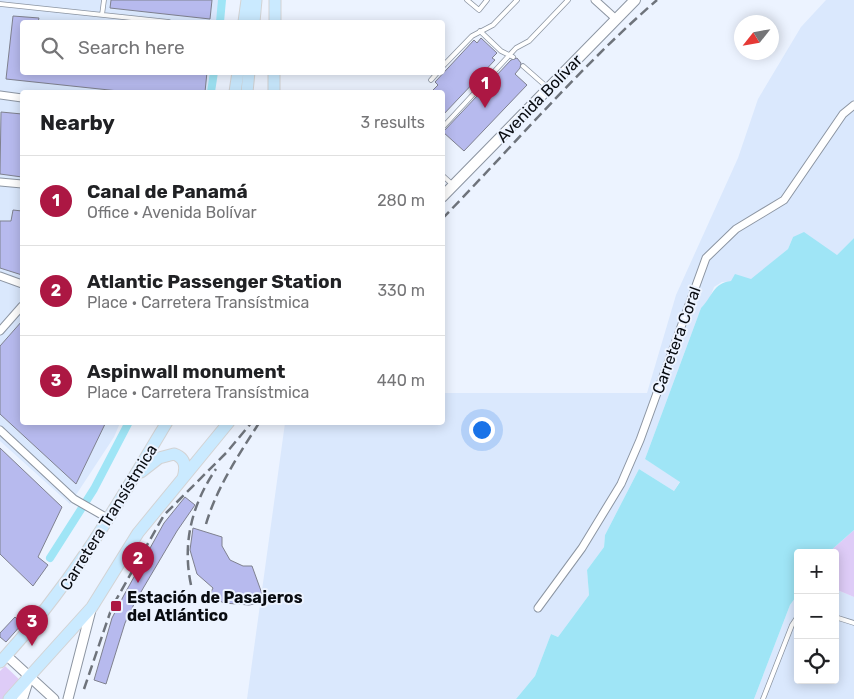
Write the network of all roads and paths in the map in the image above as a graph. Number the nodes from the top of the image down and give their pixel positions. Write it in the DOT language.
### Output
graph roads {
  1 [pos="104,0"];
  2 [pos="247,0"];
  3 [pos="256,0"];
  4 [pos="275,0"];
  5 [pos="468,0"];
  6 [pos="487,0"];
  7 [pos="517,0"];
  8 [pos="568,0"];
  9 [pos="595,0"];
  10 [pos="635,0"];
  11 [pos="0,4"];
  12 [pos="102,15"];
  13 [pos="616,19"];
  14 [pos="150,20"];
  15 [pos="244,20"];
  16 [pos="254,20"];
  17 [pos="275,20"];
  18 [pos="480,31"];
  19 [pos="512,56"];
  20 [pos="445,64"];
  21 [pos="523,66"];
  22 [pos="238,75"];
  23 [pos="249,75"];
  24 [pos="274,75"];
  25 [pos="435,75"];
  26 [pos="431,80"];
  27 [pos="548,88"];
  28 [pos="235,90"];
  29 [pos="247,90"];
  30 [pos="274,90"];
  31 [pos="0,95"];
  32 [pos="20,98"];
  33 [pos="854,105"];
  34 [pos="445,125"];
  35 [pos="445,178"];
  36 [pos="0,182"];
  37 [pos="20,184"];
  38 [pos="453,185"];
  39 [pos="445,194"];
  40 [pos="0,276"];
  41 [pos="20,283"];
  42 [pos="20,308"];
  43 [pos="0,331"];
  44 [pos="165,425"];
  45 [pos="227,425"];
  46 [pos="0,430"];
  47 [pos="134,478"];
  48 [pos="182,480"];
  49 [pos="109,519"];
  50 [pos="92,607"];
  51 [pos="538,608"];
  52 [pos="839,618"];
  53 [pos="794,622"];
  54 [pos="854,623"];
  55 [pos="2,656"];
  56 [pos="29,677"];
  57 [pos="9,699"];
  58 [pos="22,699"];
  59 [pos="54,699"];
  60 [pos="68,699"];
  61 [pos="763,699"];
  1 -- 12 [label="lane"];
  2 -- 15 [label="main road"];
  3 -- 16 [label="main road"];
  4 -- 17 [label="main road"];
  5 -- 6 [label="lane"];
  7 -- 18 [label="lane"];
  8 -- 19 [label="lane"];
  9 -- 13 [label="street"];
  10 -- 13 [label="main road, Avenida Bolívar"];
  11 -- 12 [label="lane"];
  12 -- 14 [label="lane"];
  13 -- 27 [label="main road, Avenida Bolívar"];
  18 -- 19 [label="lane"];
  18 -- 20 [label="lane"];
  19 -- 34 [label="lane"];
  21 -- 27 [label="lane"];
  22 -- 28 [label="main road"];
  23 -- 29 [label="main road"];
  24 -- 30 [label="main road"];
  25 -- 26 [label="lane"];
  27 -- 38 [label="main road, Avenida Bolívar"];
  31 -- 32 [label="street"];
  33 -- 51 [label="street, Carretera Coral"];
  35 -- 38 [label="lane"];
  36 -- 37 [label="street"];
  38 -- 39 [label="main road, Avenida Bolívar"];
  40 -- 41 [label="street"];
  42 -- 43 [label="street"];
  44 -- 47 [label="main road, Carretera Transístmica"];
  45 -- 48 [label="main road, Carretera Transístmica"];
  46 -- 49 [label="street"];
  47 -- 48 [label="main road"];
  47 -- 49 [label="main road, Carretera Transístmica"];
  48 -- 50 [label="main road, Carretera Transístmica"];
  49 -- 55 [label="main road, Carretera Transístmica"];
  50 -- 56 [label="main road, Carretera Transístmica"];
  50 -- 60 [label="street"];
  52 -- 54 [label="lane"];
  53 -- 61 [label="lane"];
  55 -- 56 [label="street"];
  56 -- 57 [label="main road, Carretera Transístmica"];
  56 -- 58 [label="main road"];
  56 -- 59 [label="street"];
}
